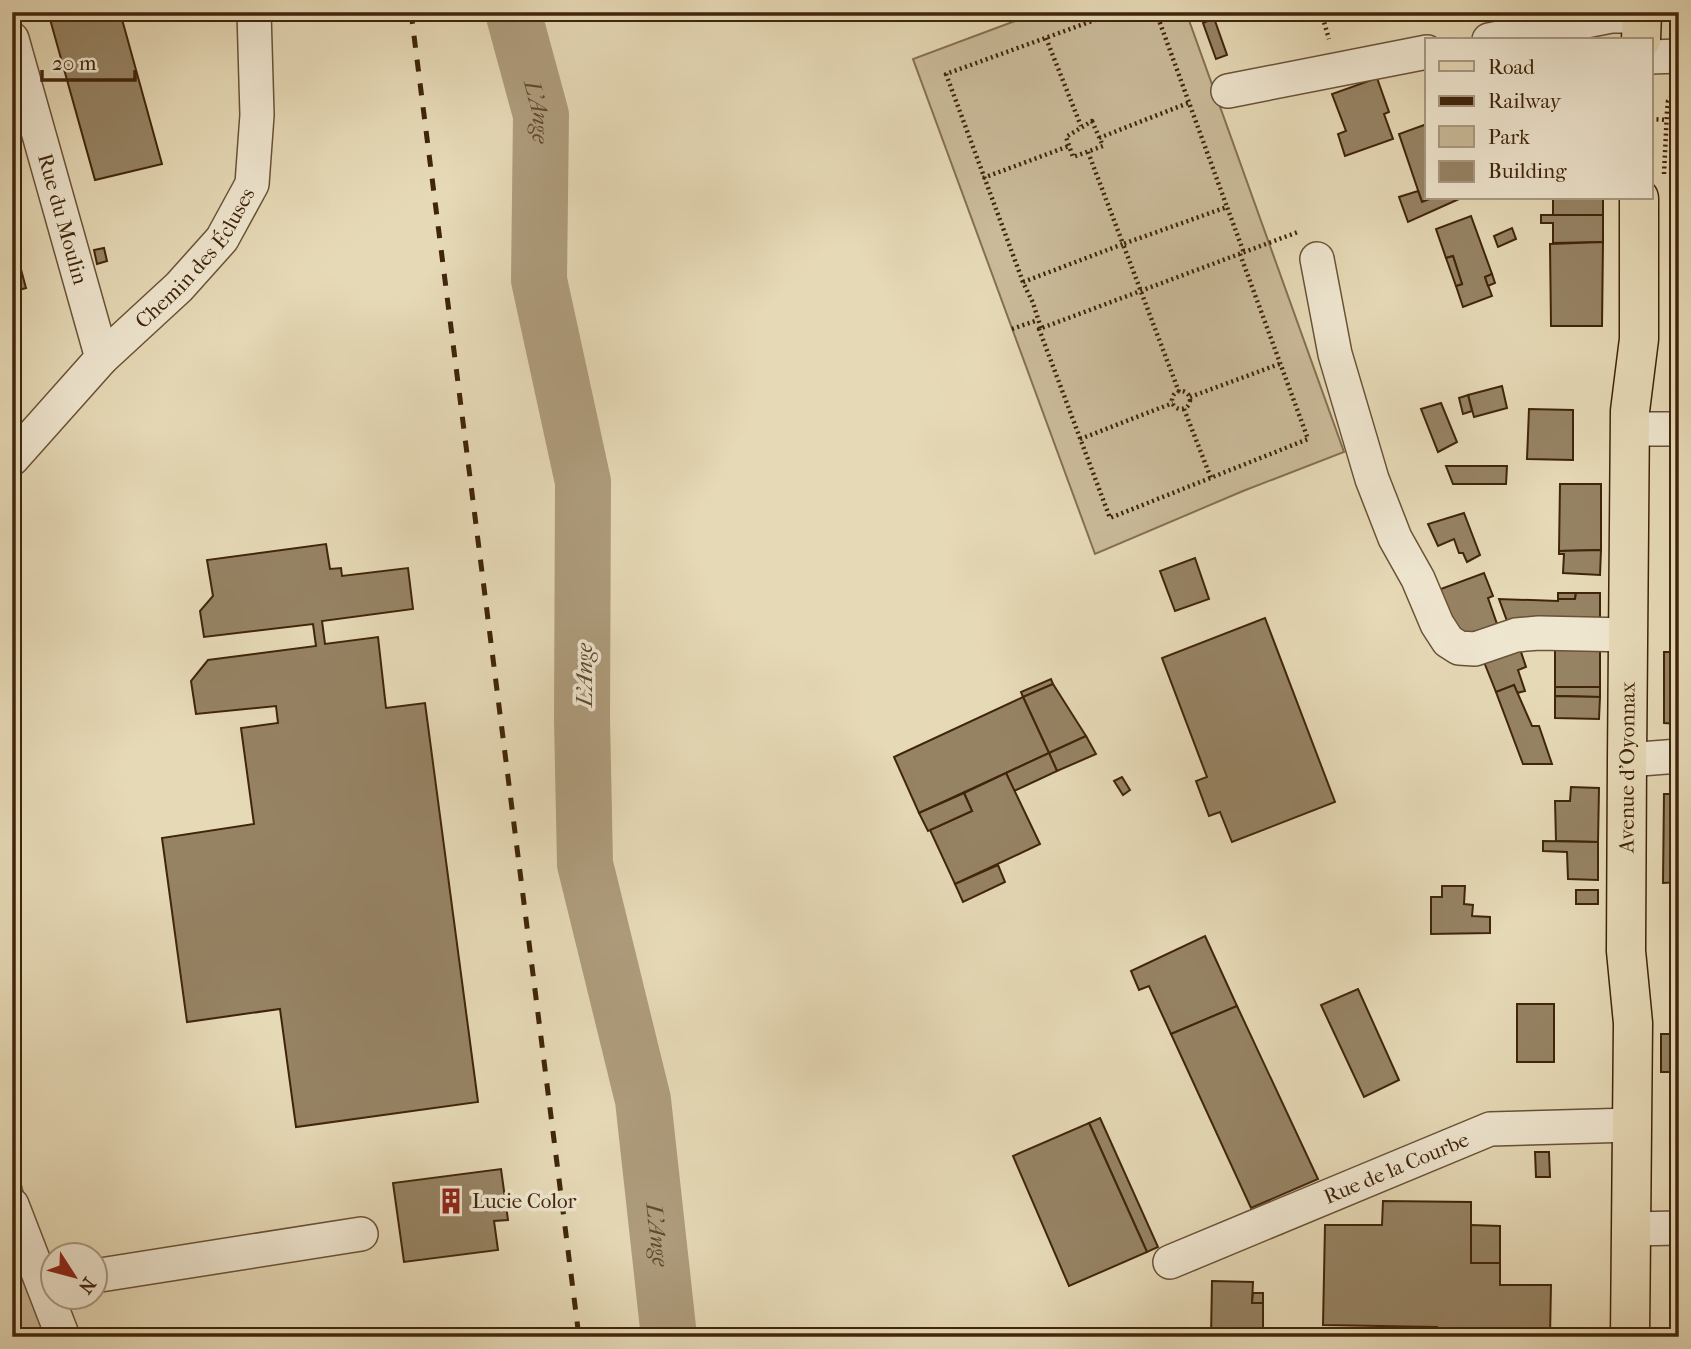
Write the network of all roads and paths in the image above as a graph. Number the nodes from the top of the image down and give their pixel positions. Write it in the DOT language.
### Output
graph roads {
  1 [pos="254,12"];
  2 [pos="1116,12"];
  3 [pos="1156,12"];
  4 [pos="1641,23"];
  5 [pos="1046,38"];
  6 [pos="1499,38"];
  7 [pos="12,39"];
  8 [pos="1425,52"];
  9 [pos="1679,56"];
  10 [pos="1652,57"];
  11 [pos="1245,92"];
  12 [pos="1188,103"];
  13 [pos="1652,119"];
  14 [pos="1667,120"];
  15 [pos="1081,126"];
  16 [pos="1099,138"];
  17 [pos="1069,146"];
  18 [pos="1088,152"];
  19 [pos="983,178"];
  20 [pos="1639,200"];
  21 [pos="1227,207"];
  22 [pos="1123,244"];
  23 [pos="1311,244"];
  24 [pos="1242,253"];
  25 [pos="1023,282"];
  26 [pos="1141,291"];
  27 [pos="1038,320"];
  28 [pos="1041,328"];
  29 [pos="1012,329"];
  30 [pos="102,358"];
  31 [pos="1282,363"];
  32 [pos="1179,392"];
  33 [pos="1190,397"];
  34 [pos="1173,403"];
  35 [pos="1184,409"];
  36 [pos="1630,429"];
  37 [pos="1679,429"];
  38 [pos="1080,439"];
  39 [pos="12,458"];
  40 [pos="1210,478"];
  41 [pos="1629,635"];
  42 [pos="1679,756"];
  43 [pos="1627,760"];
  44 [pos="1632,1125"];
  45 [pos="12,1205"];
  46 [pos="1679,1228"];
  47 [pos="1631,1229"];
  48 [pos="360,1234"];
  49 [pos="1170,1262"];
  50 [pos="38,1264"];
  51 [pos="108,1274"];
  52 [pos="55,1310"];
  53 [pos="63,1337"];
  54 [pos="1630,1337"];
  1 -- 30 [label="street, Chemin des Écluses"];
  2 -- 5 [label="path"];
  3 -- 12 [label="path"];
  4 -- 6 [label="street"];
  5 -- 15 [label="path"];
  5 -- 19 [label="path"];
  7 -- 30 [label="street, Rue du Moulin"];
  8 -- 11 [label="street"];
  9 -- 10 [label="street"];
  12 -- 16 [label="path"];
  12 -- 21 [label="path"];
  13 -- 14 [label="path"];
  15 -- 16 [label="path"];
  15 -- 17 [label="path"];
  16 -- 18 [label="path"];
  17 -- 18 [label="path"];
  17 -- 19 [label="path"];
  18 -- 22 [label="path"];
  19 -- 25 [label="path"];
  20 -- 36 [label="main road, Avenue d'Oyonnax"];
  21 -- 22 [label="path"];
  21 -- 24 [label="path"];
  22 -- 25 [label="path"];
  22 -- 26 [label="path"];
  23 -- 24 [label="path"];
  23 -- 41 [label="street"];
  24 -- 26 [label="path"];
  24 -- 31 [label="path"];
  25 -- 27 [label="path"];
  26 -- 28 [label="path"];
  26 -- 32 [label="path"];
  27 -- 28 [label="path"];
  27 -- 29 [label="path"];
  28 -- 38 [label="path"];
  30 -- 39 [label="street, Chemin des Écluses"];
  31 -- 33 [label="path"];
  31 -- 40 [label="path"];
  32 -- 33 [label="path"];
  32 -- 34 [label="path"];
  33 -- 35 [label="path"];
  34 -- 35 [label="path"];
  34 -- 38 [label="path"];
  35 -- 40 [label="path"];
  36 -- 37 [label="street"];
  36 -- 41 [label="main road, Avenue d'Oyonnax"];
  38 -- 40 [label="path"];
  41 -- 43 [label="main road, Avenue d'Oyonnax"];
  42 -- 43 [label="street"];
  43 -- 44 [label="main road, Avenue d'Oyonnax"];
  44 -- 47 [label="main road, Avenue d'Oyonnax"];
  44 -- 49 [label="street, Rue de la Courbe"];
  45 -- 50 [label="street"];
  46 -- 47 [label="street"];
  47 -- 54 [label="main road, Avenue d'Oyonnax"];
  48 -- 51 [label="street"];
  52 -- 53 [label="street"];
}
